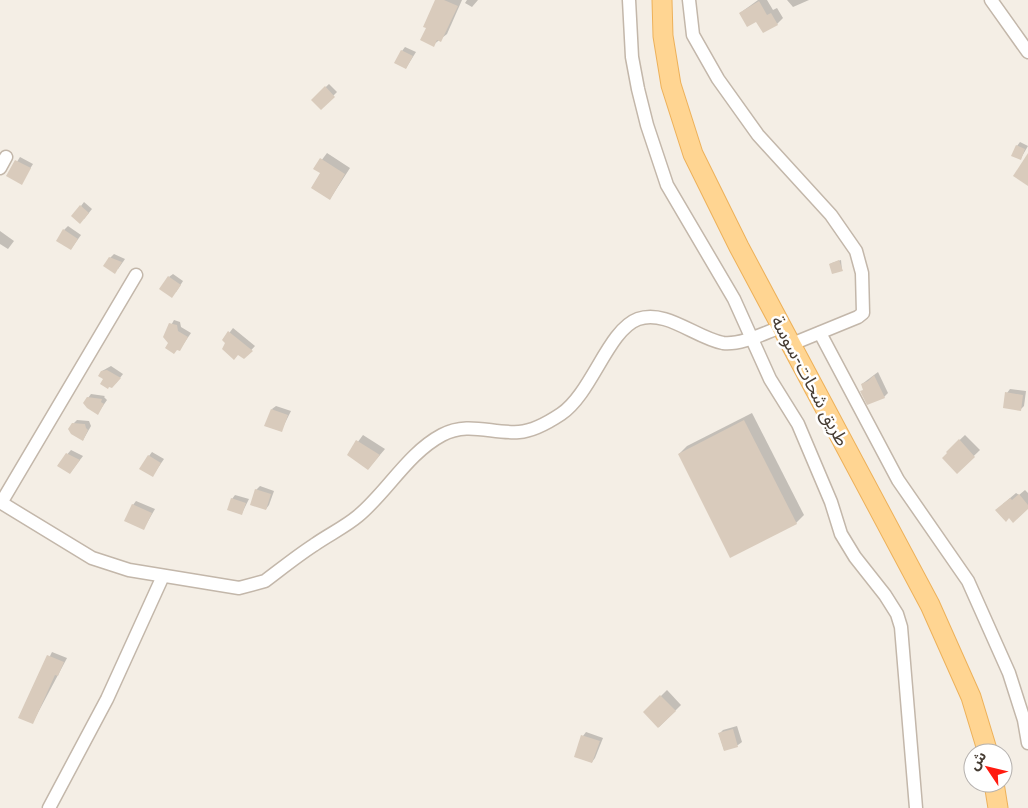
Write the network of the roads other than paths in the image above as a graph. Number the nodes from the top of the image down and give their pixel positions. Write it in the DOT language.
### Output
graph roads {
  1 [pos="629,0"];
  2 [pos="662,0"];
  3 [pos="689,0"];
  4 [pos="991,0"];
  5 [pos="1028,52"];
  6 [pos="136,275"];
  7 [pos="781,327"];
  8 [pos="820,333"];
  9 [pos="751,337"];
  10 [pos="792,344"];
  11 [pos="1,502"];
  12 [pos="163,576"];
  13 [pos="985,743"];
  14 [pos="1028,743"];
  15 [pos="996,793"];
  16 [pos="49,808"];
  17 [pos="916,808"];
  18 [pos="998,808"];
  1 -- 9 [label="street"];
  2 -- 7 [label="main road, طريق شحات-سوسة"];
  3 -- 8 [label="street"];
  4 -- 5 [label="street"];
  6 -- 11 [label="street"];
  7 -- 9 [label="street"];
  7 -- 10 [label="main road, طريق شحات-سوسة"];
  8 -- 10 [label="street"];
  8 -- 14 [label="street"];
  9 -- 12 [label="street"];
  9 -- 17 [label="street"];
  10 -- 13 [label="main road, طريق شحات-سوسة"];
  11 -- 12 [label="street"];
  12 -- 16 [label="street"];
  15 -- 18 [label="main road"];
}
